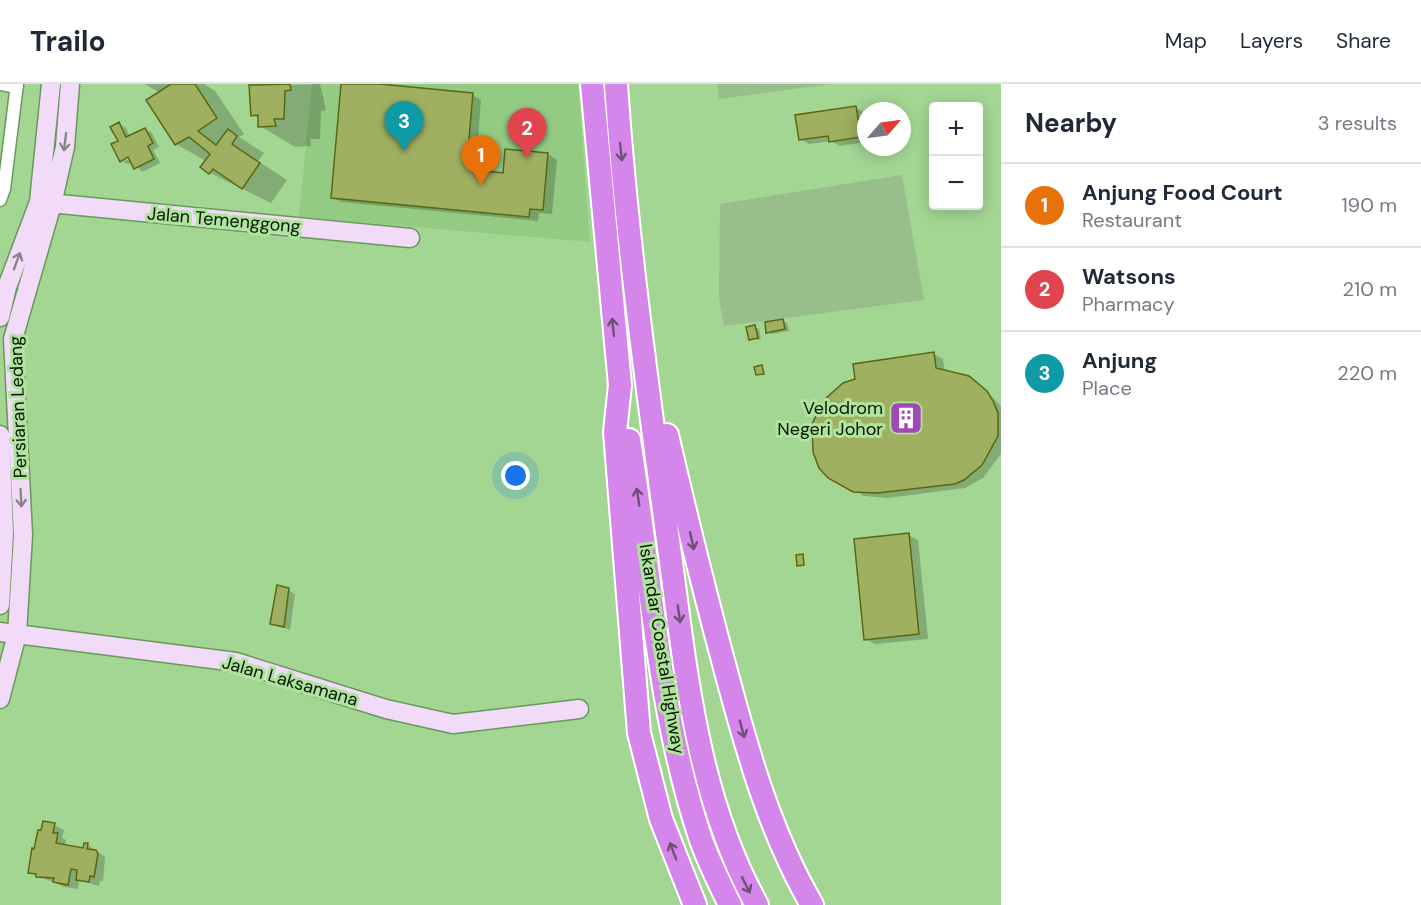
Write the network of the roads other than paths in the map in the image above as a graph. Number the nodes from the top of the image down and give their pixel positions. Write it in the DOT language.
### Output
graph roads {
  1 [pos="0,84"];
  2 [pos="51,84"];
  3 [pos="70,84"];
  4 [pos="592,84"];
  5 [pos="616,84"];
  6 [pos="17,85"];
  7 [pos="1,193"];
  8 [pos="46,203"];
  9 [pos="410,238"];
  10 [pos="0,317"];
  11 [pos="620,385"];
  12 [pos="647,390"];
  13 [pos="0,435"];
  14 [pos="0,605"];
  15 [pos="8,633"];
  16 [pos="0,699"];
  17 [pos="579,709"];
  18 [pos="695,905"];
  19 [pos="730,905"];
  20 [pos="757,905"];
  21 [pos="812,905"];
  1 -- 6 [label="street"];
  2 -- 8 [label="street, Persiaran Ledang"];
  3 -- 8 [label="street, Persiaran Ledang, one-way"];
  11 -- 4 [label="highway, one-way"];
  5 -- 12 [label="highway, Iskandar Coastal Highway, one-way"];
  6 -- 7 [label="street"];
  8 -- 9 [label="street, Jalan Temenggong"];
  10 -- 8 [label="street, Persiaran Ledang, one-way"];
  8 -- 15 [label="street, Persiaran Ledang, one-way"];
  18 -- 11 [label="highway, one-way"];
  19 -- 11 [label="highway, Iskandar Coastal Highway, one-way"];
  12 -- 20 [label="highway, Iskandar Coastal Highway, one-way"];
  12 -- 21 [label="highway, one-way"];
  13 -- 14 [label="street, Persiaran Ledang"];
  15 -- 16 [label="street, Persiaran Ledang"];
  15 -- 17 [label="street, Jalan Laksamana"];
}
